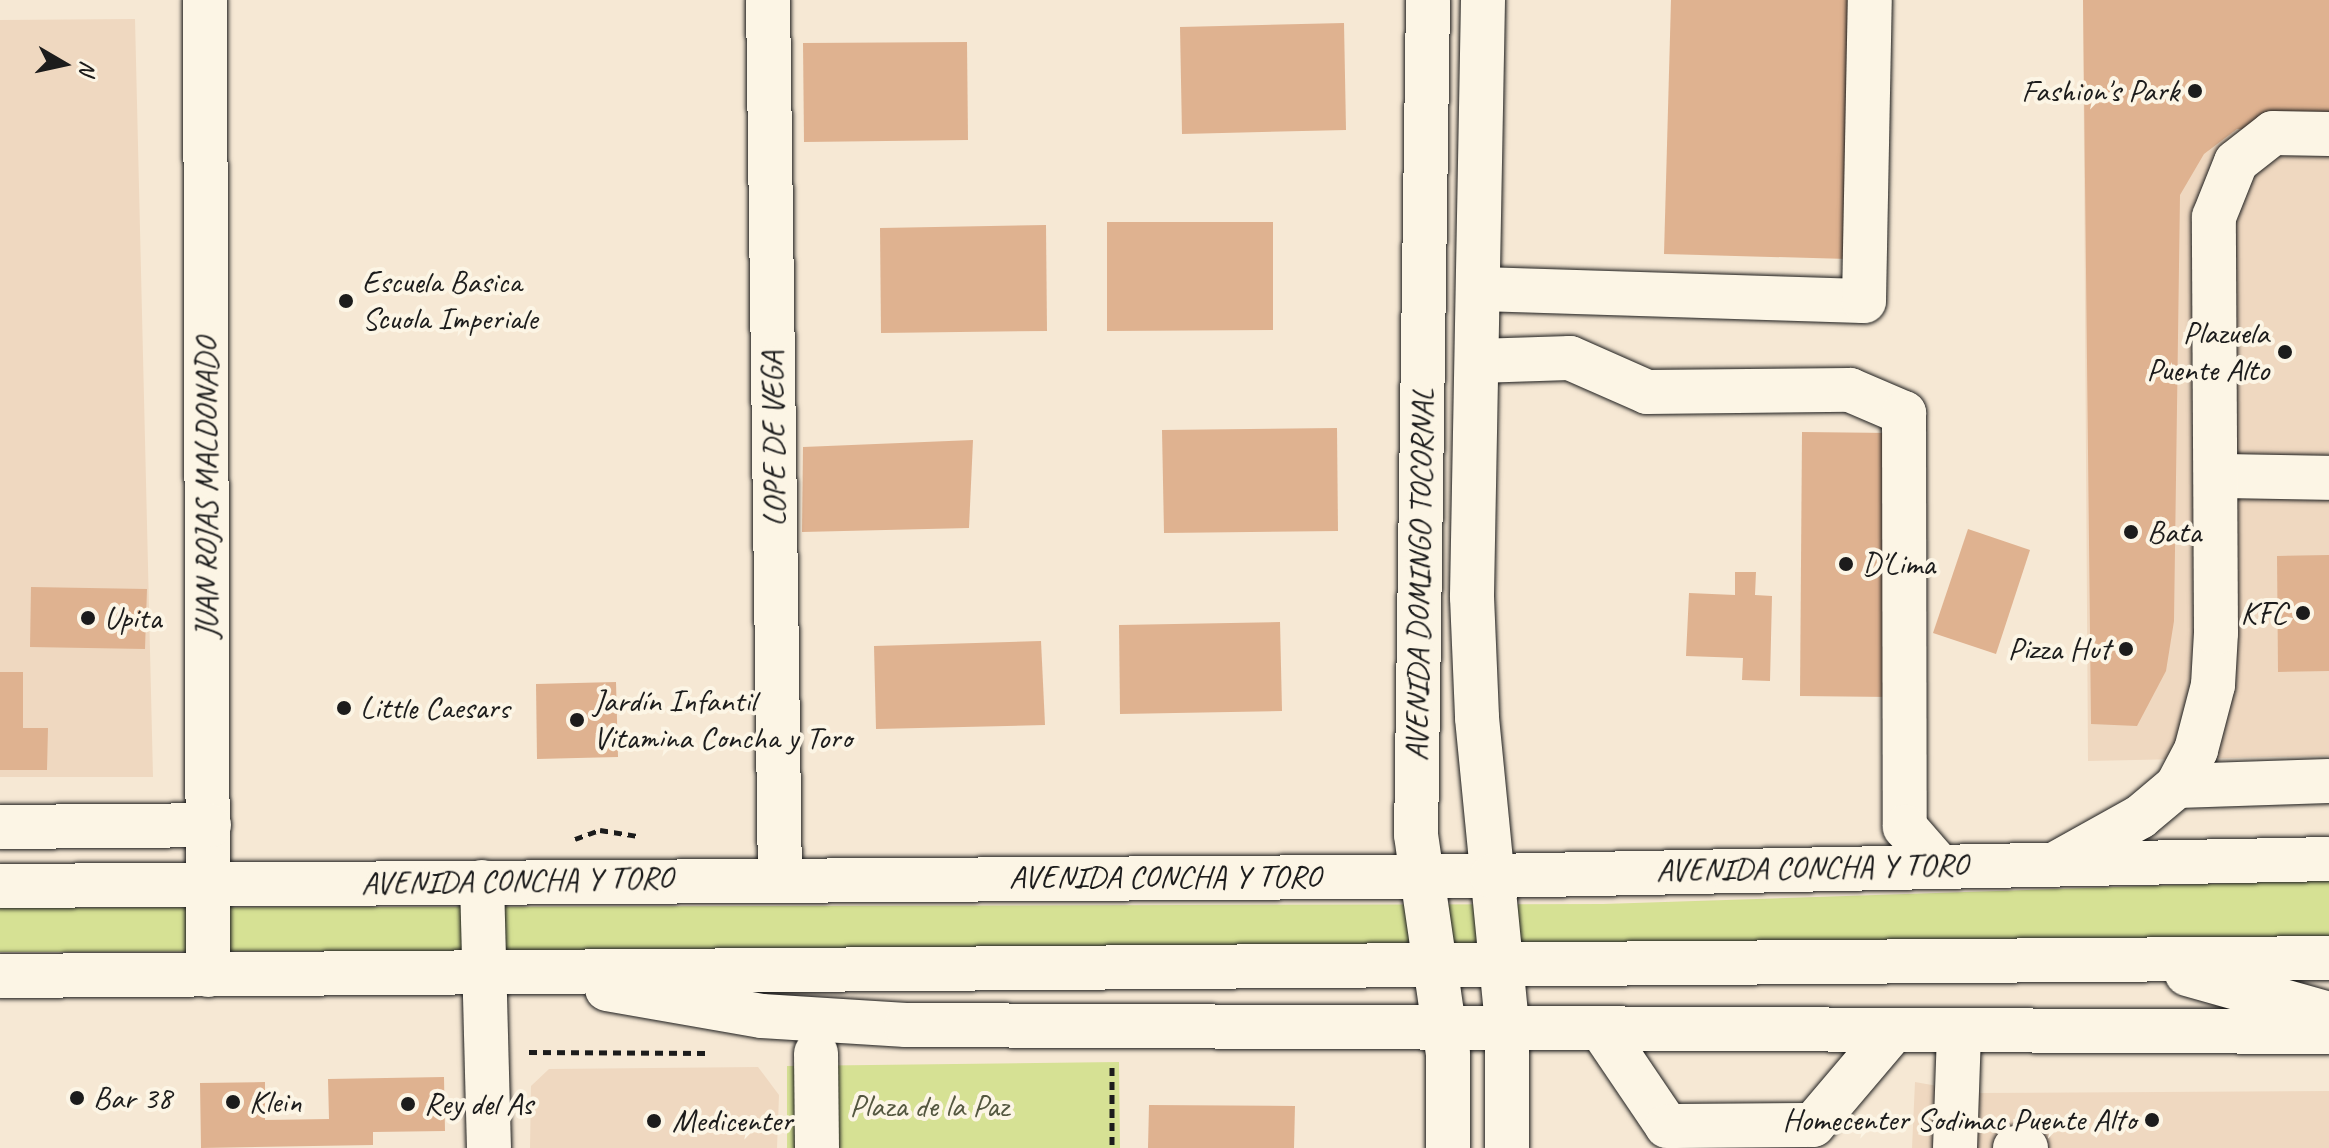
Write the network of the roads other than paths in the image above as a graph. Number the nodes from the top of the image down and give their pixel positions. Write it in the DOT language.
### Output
graph roads {
  1 [pos="205,0"];
  2 [pos="768,0"];
  3 [pos="1428,0"];
  4 [pos="1483,0"];
  5 [pos="1870,0"];
  6 [pos="2329,134"];
  7 [pos="1479,289"];
  8 [pos="1477,361"];
  9 [pos="2218,476"];
  10 [pos="2329,478"];
  11 [pos="2329,781"];
  12 [pos="2177,786"];
  13 [pos="209,825"];
  14 [pos="0,827"];
  15 [pos="2329,859"];
  16 [pos="2059,862"];
  17 [pos="1938,865"];
  18 [pos="1419,876"];
  19 [pos="1492,876"];
  20 [pos="780,878"];
  21 [pos="482,882"];
  22 [pos="208,885"];
  23 [pos="0,886"];
  24 [pos="2329,958"];
  25 [pos="2139,961"];
  26 [pos="1430,962"];
  27 [pos="1501,962"];
  28 [pos="489,972"];
  29 [pos="543,972"];
  30 [pos="208,975"];
  31 [pos="0,976"];
  32 [pos="2329,1014"];
  33 [pos="1444,1024"];
  34 [pos="1507,1026"];
  35 [pos="1602,1030"];
  36 [pos="1892,1032"];
  37 [pos="1959,1032"];
  38 [pos="2329,1032"];
  39 [pos="816,1053"];
  40 [pos="1666,1137"];
  41 [pos="489,1148"];
  42 [pos="817,1148"];
  43 [pos="1448,1148"];
  44 [pos="1507,1148"];
  45 [pos="1955,1148"];
  46 [pos="2015,1148"];
  47 [pos="2026,1148"];
  1 -- 13 [label="main road, JUAN ROJAS MALDONADO"];
  2 -- 20 [label="main road, LOPE DE VEGA"];
  3 -- 18 [label="main road, AVENIDA DOMINGO TOCORNAL"];
  4 -- 7 [label="main road, AVENIDA DOMINGO TOCORNAL"];
  5 -- 7 [label="main road"];
  6 -- 9 [label="main road"];
  7 -- 8 [label="main road, AVENIDA DOMINGO TOCORNAL"];
  8 -- 17 [label="main road"];
  8 -- 19 [label="main road, AVENIDA DOMINGO TOCORNAL"];
  9 -- 10 [label="main road"];
  9 -- 12 [label="main road"];
  11 -- 12 [label="main road"];
  12 -- 16 [label="main road"];
  13 -- 14 [label="main road"];
  13 -- 22 [label="main road, JUAN ROJAS MALDONADO"];
  15 -- 16 [label="main road, AVENIDA CONCHA Y TORO"];
  16 -- 17 [label="main road, AVENIDA CONCHA Y TORO"];
  17 -- 19 [label="main road, AVENIDA CONCHA Y TORO"];
  18 -- 19 [label="main road, AVENIDA CONCHA Y TORO"];
  18 -- 20 [label="main road, AVENIDA CONCHA Y TORO"];
  18 -- 26 [label="main road, AVENIDA DOMINGO TOCORNAL"];
  19 -- 27 [label="main road, AVENIDA DOMINGO TOCORNAL"];
  20 -- 21 [label="main road, AVENIDA CONCHA Y TORO"];
  21 -- 22 [label="main road, AVENIDA CONCHA Y TORO"];
  21 -- 28 [label="main road"];
  22 -- 23 [label="main road, AVENIDA CONCHA Y TORO"];
  22 -- 30 [label="main road, JUAN ROJAS MALDONADO"];
  24 -- 25 [label="main road"];
  25 -- 27 [label="main road"];
  25 -- 32 [label="main road"];
  26 -- 27 [label="main road"];
  26 -- 29 [label="main road"];
  26 -- 33 [label="main road, AVENIDA DOMINGO TOCORNAL"];
  27 -- 34 [label="main road, AVENIDA DOMINGO TOCORNAL"];
  28 -- 29 [label="main road"];
  28 -- 30 [label="main road"];
  28 -- 41 [label="main road"];
  29 -- 33 [label="main road"];
  30 -- 31 [label="main road"];
  33 -- 34 [label="main road"];
  33 -- 43 [label="main road, AVENIDA DOMINGO TOCORNAL"];
  34 -- 35 [label="main road"];
  34 -- 44 [label="main road, AVENIDA DOMINGO TOCORNAL"];
  35 -- 36 [label="main road"];
  35 -- 40 [label="main road"];
  36 -- 37 [label="main road"];
  36 -- 40 [label="main road"];
  37 -- 38 [label="main road"];
  37 -- 45 [label="main road"];
  39 -- 42 [label="main road"];
  46 -- 47 [label="main road"];
}
